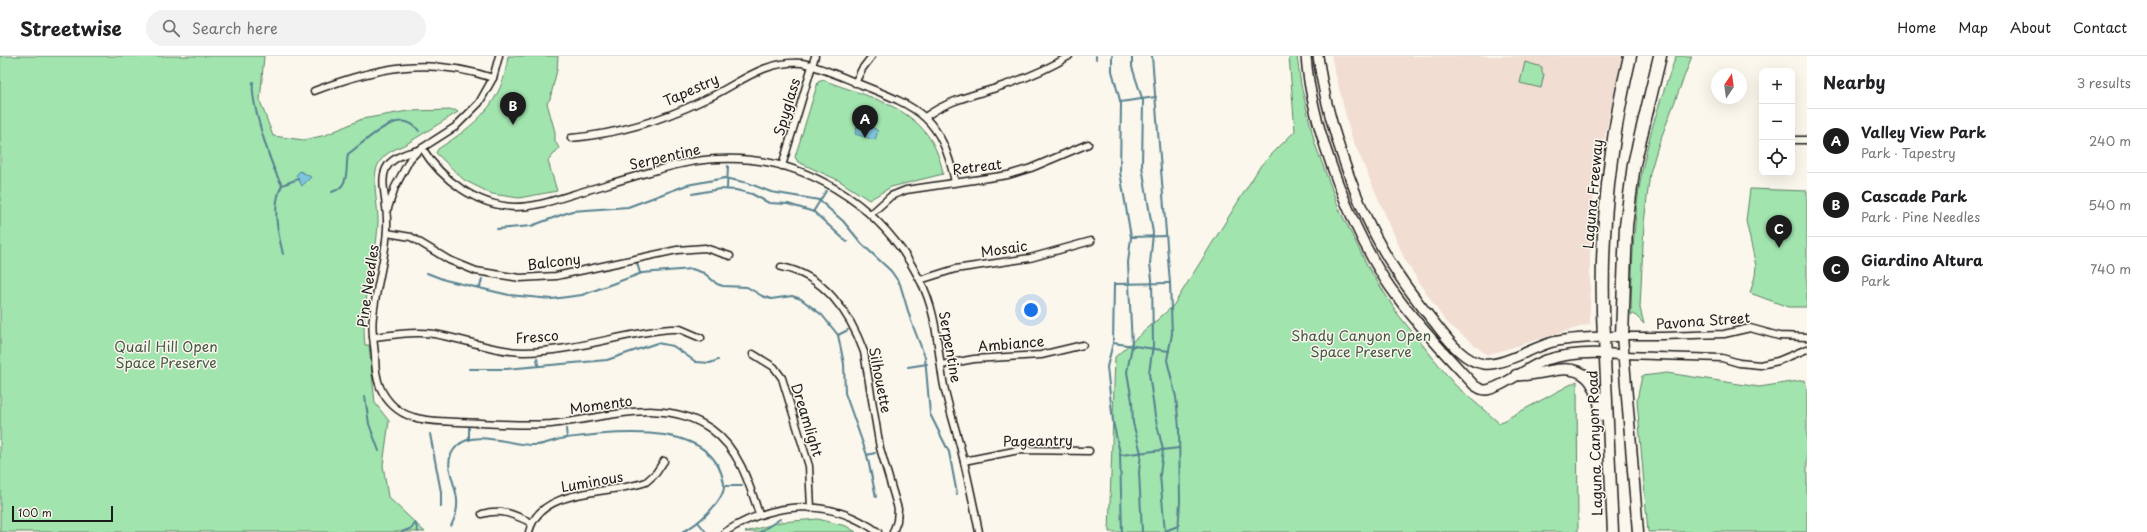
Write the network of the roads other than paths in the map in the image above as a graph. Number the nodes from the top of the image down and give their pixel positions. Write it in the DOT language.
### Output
graph roads {
  1 [pos="499,56"];
  2 [pos="815,56"];
  3 [pos="872,56"];
  4 [pos="1069,56"];
  5 [pos="1306,56"];
  6 [pos="1318,56"];
  7 [pos="1630,56"];
  8 [pos="1660,56"];
  9 [pos="812,66"];
  10 [pos="493,78"];
  11 [pos="855,82"];
  12 [pos="314,91"];
  13 [pos="925,118"];
  14 [pos="571,138"];
  15 [pos="1795,140"];
  16 [pos="1807,140"];
  17 [pos="1088,144"];
  18 [pos="421,149"];
  19 [pos="782,166"];
  20 [pos="955,182"];
  21 [pos="387,209"];
  22 [pos="871,214"];
  23 [pos="387,233"];
  24 [pos="1091,241"];
  25 [pos="730,256"];
  26 [pos="781,268"];
  27 [pos="920,280"];
  28 [pos="1622,336"];
  29 [pos="373,337"];
  30 [pos="1604,337"];
  31 [pos="1807,337"];
  32 [pos="702,338"];
  33 [pos="1083,345"];
  34 [pos="1807,349"];
  35 [pos="1605,353"];
  36 [pos="753,354"];
  37 [pos="1624,355"];
  38 [pos="941,365"];
  39 [pos="1516,375"];
  40 [pos="395,407"];
  41 [pos="1089,451"];
  42 [pos="1608,454"];
  43 [pos="664,461"];
  44 [pos="964,461"];
  45 [pos="811,508"];
  46 [pos="482,514"];
  47 [pos="760,514"];
  48 [pos="532,523"];
  49 [pos="529,532"];
  50 [pos="725,532"];
  51 [pos="878,532"];
  52 [pos="893,532"];
  53 [pos="979,532"];
  54 [pos="1613,532"];
  55 [pos="1638,532"];
  1 -- 10 [label="street, Pine Needles"];
  2 -- 9 [label="street, Spyglass"];
  3 -- 11 [label="street"];
  4 -- 13 [label="street"];
  5 -- 39 [label="main road, Laguna Canyon Road"];
  6 -- 30 [label="main road"];
  7 -- 30 [label="highway, Laguna Freeway"];
  8 -- 28 [label="highway"];
  9 -- 11 [label="street, Tapestry"];
  9 -- 14 [label="street, Tapestry"];
  9 -- 19 [label="street, Spyglass"];
  10 -- 12 [label="street"];
  10 -- 18 [label="street, Pine Needles"];
  11 -- 13 [label="street, Tapestry"];
  13 -- 20 [label="street, Tapestry"];
  15 -- 16 [label="street"];
  17 -- 20 [label="street, Retreat"];
  18 -- 19 [label="street, Serpentine"];
  18 -- 21 [label="street, Pine Needles"];
  18 -- 21 [label="street, Pine Needles"];
  19 -- 22 [label="street, Serpentine"];
  20 -- 22 [label="street, Retreat"];
  21 -- 23 [label="street, Pine Needles"];
  22 -- 27 [label="street, Serpentine"];
  23 -- 25 [label="street, Balcony"];
  23 -- 29 [label="street, Pine Needles"];
  24 -- 27 [label="street, Mosaic"];
  26 -- 52 [label="street, Silhouette"];
  27 -- 38 [label="street, Serpentine"];
  28 -- 30 [label="main road"];
  28 -- 31 [label="street, Pavona Street"];
  28 -- 37 [label="main road"];
  29 -- 32 [label="street, Fresco"];
  29 -- 40 [label="street, Pine Needles"];
  30 -- 35 [label="main road, Laguna Canyon Road"];
  33 -- 38 [label="street, Ambiance"];
  34 -- 37 [label="street"];
  35 -- 37 [label="main road, Laguna Canyon Road"];
  35 -- 39 [label="main road, Laguna Canyon Road"];
  35 -- 42 [label="main road, Laguna Canyon Road"];
  36 -- 45 [label="street, Dreamlight"];
  37 -- 55 [label="main road"];
  38 -- 44 [label="street, Serpentine"];
  39 -- 42 [label="main road"];
  40 -- 47 [label="street, Momento"];
  41 -- 44 [label="street, Pageantry"];
  42 -- 54 [label="main road, Laguna Canyon Road"];
  43 -- 48 [label="street, Luminous"];
  44 -- 53 [label="street, Serpentine"];
  45 -- 47 [label="street"];
  45 -- 51 [label="street"];
  46 -- 48 [label="street"];
  47 -- 50 [label="street"];
  48 -- 49 [label="street, Luminous"];
}
